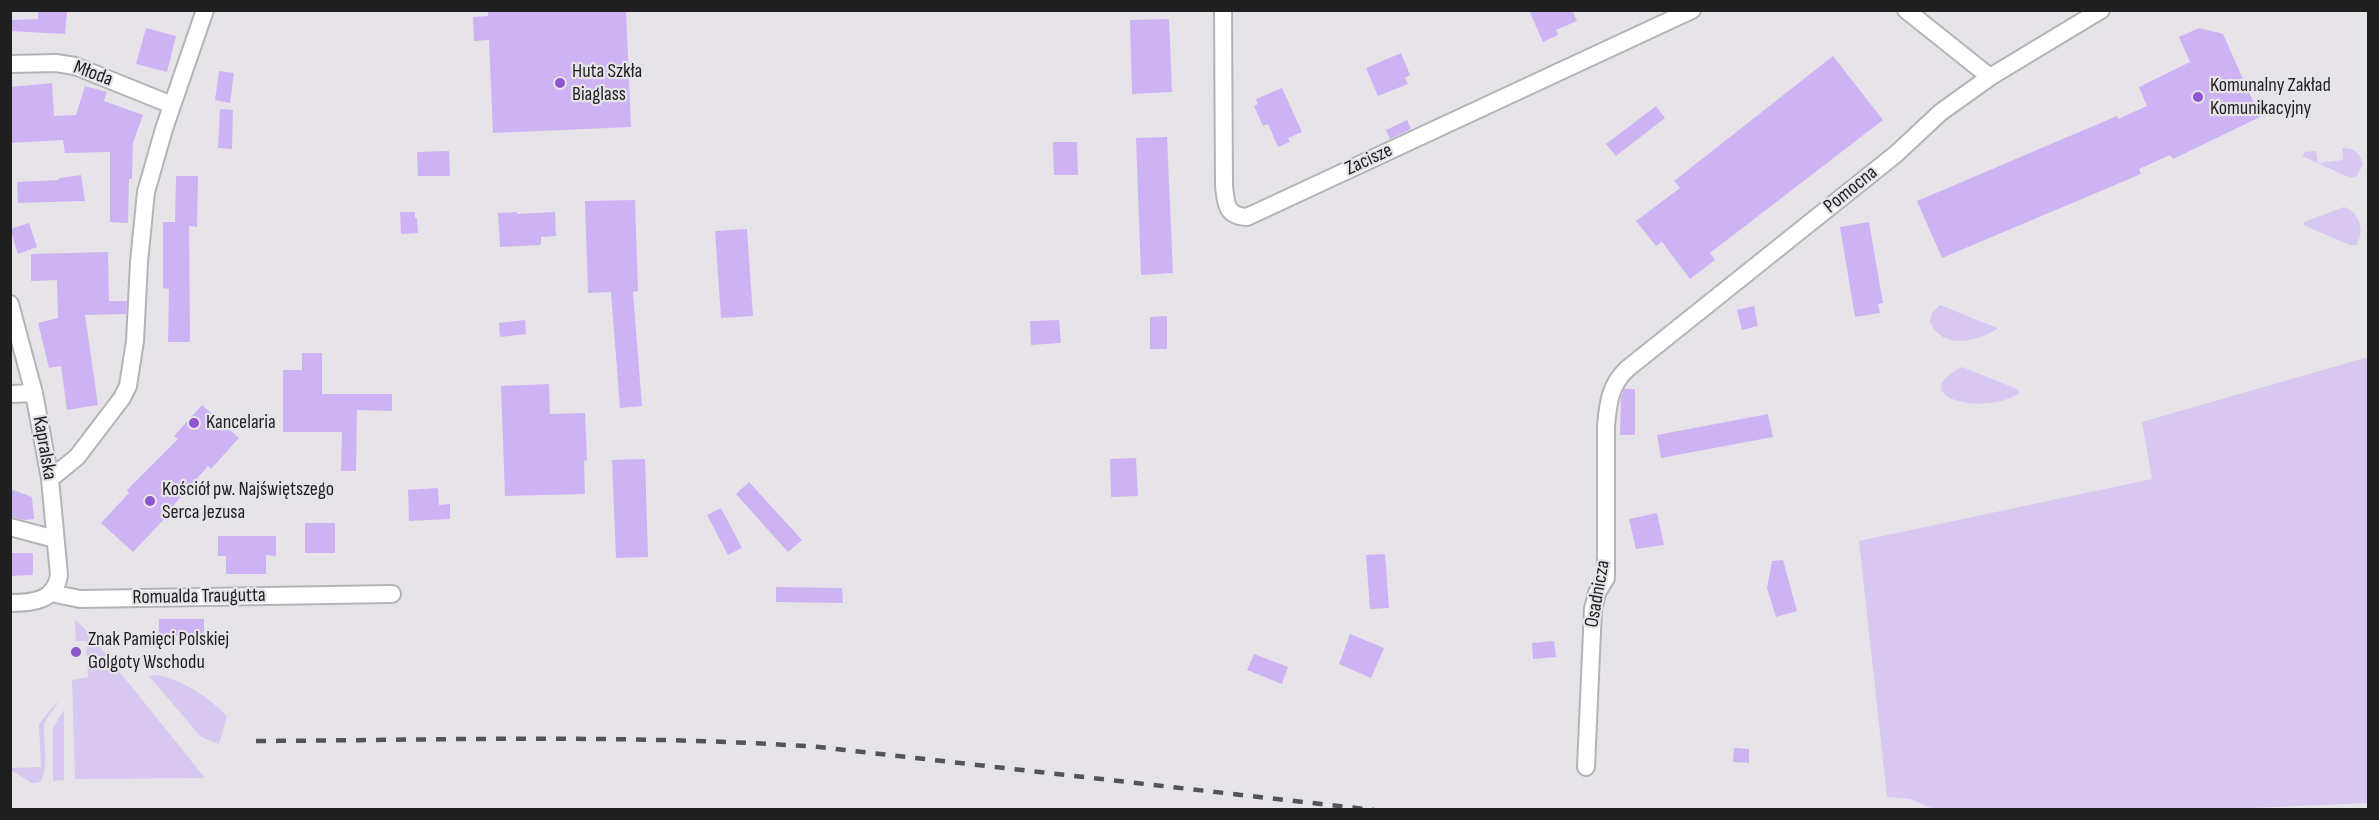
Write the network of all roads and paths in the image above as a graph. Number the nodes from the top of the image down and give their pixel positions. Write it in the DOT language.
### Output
graph roads {
  1 [pos="205,10"];
  2 [pos="1223,10"];
  3 [pos="1692,10"];
  4 [pos="1906,10"];
  5 [pos="2101,10"];
  6 [pos="10,64"];
  7 [pos="1990,77"];
  8 [pos="172,105"];
  9 [pos="10,304"];
  10 [pos="1613,386"];
  11 [pos="34,393"];
  12 [pos="10,394"];
  13 [pos="50,479"];
  14 [pos="10,527"];
  15 [pos="55,539"];
  16 [pos="51,593"];
  17 [pos="392,594"];
  18 [pos="10,603"];
  19 [pos="1586,767"];
  1 -- 8 [label="street"];
  2 -- 3 [label="street, Zacisze"];
  4 -- 7 [label="street"];
  5 -- 7 [label="street, Pomocna"];
  6 -- 8 [label="street, Młoda"];
  7 -- 10 [label="street, Pomocna"];
  8 -- 13 [label="street"];
  9 -- 11 [label="street, Kapralska"];
  10 -- 19 [label="street, Osadnicza"];
  11 -- 12 [label="street"];
  11 -- 13 [label="street, Kapralska"];
  13 -- 15 [label="street, Kapralska"];
  14 -- 15 [label="street"];
  15 -- 16 [label="street, Kapralska"];
  16 -- 17 [label="street, Romualda Traugutta"];
  16 -- 18 [label="street, Romualda Traugutta"];
}
